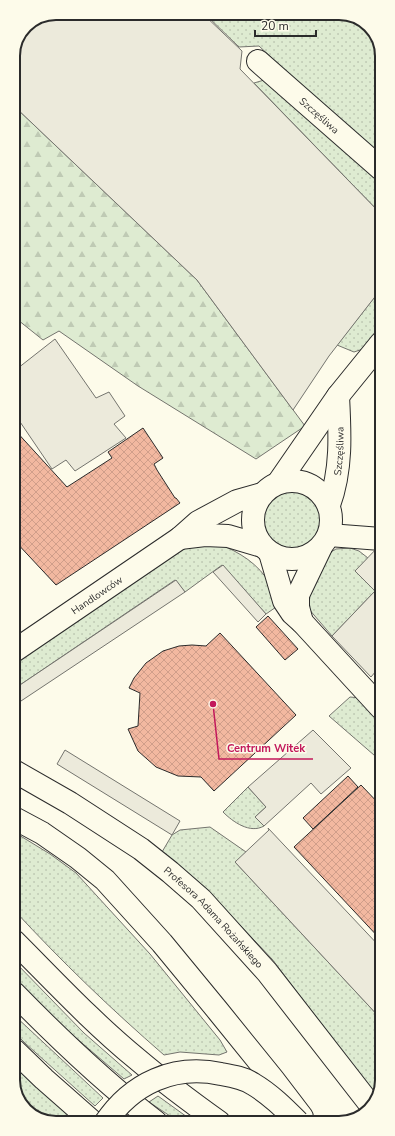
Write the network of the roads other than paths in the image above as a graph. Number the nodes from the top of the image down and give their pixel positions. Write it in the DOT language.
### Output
graph roads {
  1 [pos="258,61"];
  2 [pos="375,164"];
  3 [pos="375,350"];
  4 [pos="338,396"];
  5 [pos="270,488"];
  6 [pos="329,505"];
  7 [pos="180,538"];
  8 [pos="375,539"];
  9 [pos="325,541"];
  10 [pos="266,549"];
  11 [pos="302,622"];
  12 [pos="20,647"];
  13 [pos="375,700"];
  14 [pos="20,775"];
  15 [pos="20,821"];
  16 [pos="20,947"];
  17 [pos="20,999"];
  18 [pos="20,1056"];
  19 [pos="368,1102"];
  20 [pos="86,1116"];
  21 [pos="110,1116"];
  22 [pos="149,1116"];
  23 [pos="210,1116"];
  24 [pos="292,1116"];
  25 [pos="301,1116"];
  1 -- 2 [label="main road, Szczęśliwa"];
  3 -- 4 [label="main road, Szczęśliwa"];
  4 -- 5 [label="main road, Szczęśliwa"];
  4 -- 6 [label="main road, Szczęśliwa"];
  5 -- 6 [label="main road"];
  5 -- 7 [label="main road, Handlowców"];
  5 -- 10 [label="main road"];
  6 -- 9 [label="main road"];
  7 -- 10 [label="main road, Handlowców"];
  7 -- 12 [label="main road, Handlowców"];
  8 -- 9 [label="main road"];
  9 -- 10 [label="main road"];
  9 -- 11 [label="main road"];
  10 -- 11 [label="main road"];
  11 -- 13 [label="main road"];
  14 -- 19 [label="main road, Profesora Adama Rożańskiego"];
  15 -- 25 [label="main road"];
  16 -- 23 [label="main road"];
  17 -- 22 [label="main road"];
  18 -- 20 [label="main road"];
  21 -- 24 [label="main road, bridge"];
}
